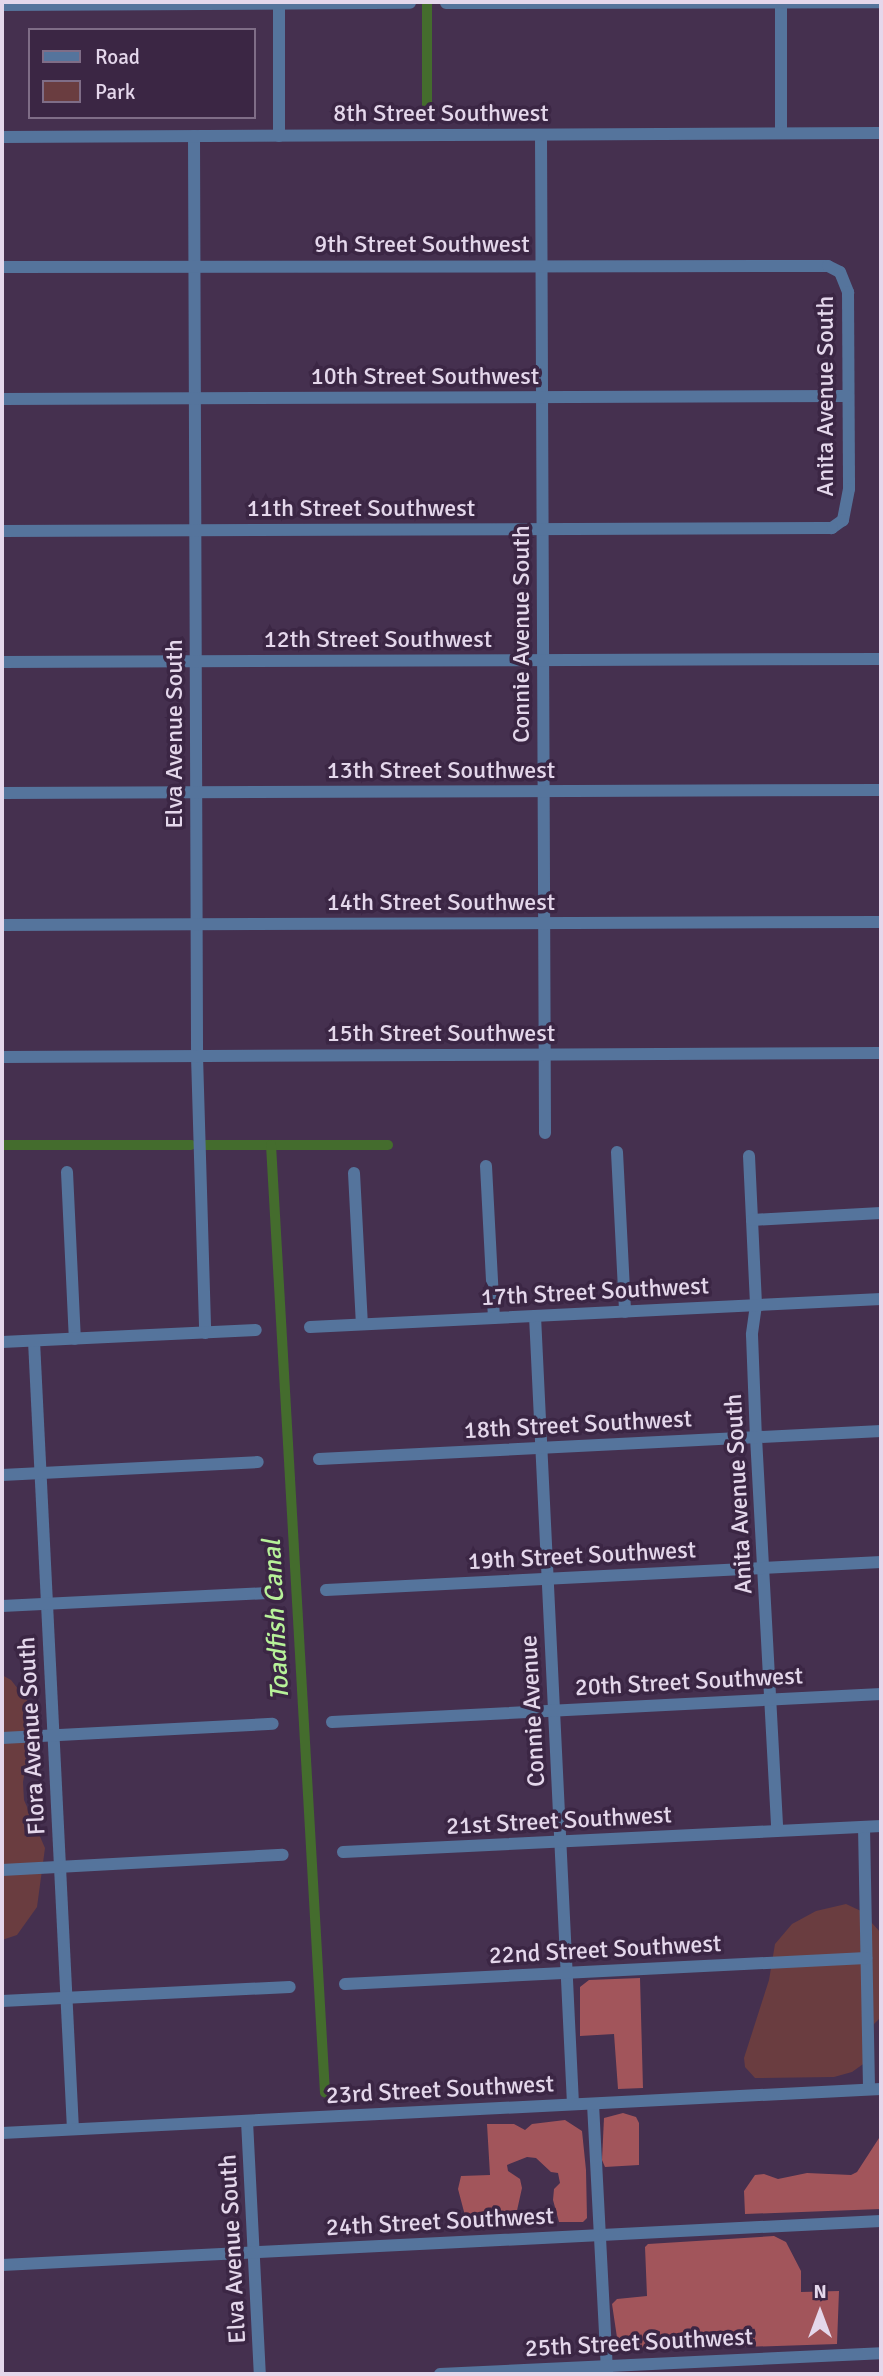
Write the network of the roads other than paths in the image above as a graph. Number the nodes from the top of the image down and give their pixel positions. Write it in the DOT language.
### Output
graph roads {
  1 [pos="781,2"];
  2 [pos="881,2"];
  3 [pos="279,3"];
  4 [pos="410,3"];
  5 [pos="446,3"];
  6 [pos="2,5"];
  7 [pos="781,133"];
  8 [pos="881,133"];
  9 [pos="541,135"];
  10 [pos="2,136"];
  11 [pos="194,136"];
  12 [pos="279,136"];
  13 [pos="542,265"];
  14 [pos="195,266"];
  15 [pos="2,267"];
  16 [pos="841,272"];
  17 [pos="848,396"];
  18 [pos="195,398"];
  19 [pos="542,398"];
  20 [pos="2,399"];
  21 [pos="843,520"];
  22 [pos="195,529"];
  23 [pos="543,529"];
  24 [pos="2,531"];
  25 [pos="881,659"];
  26 [pos="543,660"];
  27 [pos="196,661"];
  28 [pos="2,662"];
  29 [pos="881,790"];
  30 [pos="196,792"];
  31 [pos="544,792"];
  32 [pos="2,793"];
  33 [pos="881,922"];
  34 [pos="544,923"];
  35 [pos="197,924"];
  36 [pos="2,925"];
  37 [pos="881,1053"];
  38 [pos="544,1054"];
  39 [pos="197,1056"];
  40 [pos="2,1057"];
  41 [pos="545,1133"];
  42 [pos="617,1152"];
  43 [pos="749,1156"];
  44 [pos="486,1166"];
  45 [pos="66,1172"];
  46 [pos="354,1173"];
  47 [pos="881,1213"];
  48 [pos="752,1220"];
  49 [pos="881,1299"];
  50 [pos="756,1305"];
  51 [pos="625,1312"];
  52 [pos="535,1316"];
  53 [pos="494,1318"];
  54 [pos="362,1324"];
  55 [pos="310,1327"];
  56 [pos="256,1330"];
  57 [pos="205,1333"];
  58 [pos="75,1339"];
  59 [pos="34,1341"];
  60 [pos="2,1342"];
  61 [pos="881,1431"];
  62 [pos="756,1437"];
  63 [pos="541,1448"];
  64 [pos="319,1459"];
  65 [pos="258,1462"];
  66 [pos="40,1473"];
  67 [pos="2,1475"];
  68 [pos="881,1562"];
  69 [pos="764,1568"];
  70 [pos="548,1580"];
  71 [pos="326,1590"];
  72 [pos="268,1593"];
  73 [pos="47,1604"];
  74 [pos="2,1606"];
  75 [pos="881,1694"];
  76 [pos="770,1699"];
  77 [pos="554,1710"];
  78 [pos="332,1722"];
  79 [pos="272,1724"];
  80 [pos="53,1736"];
  81 [pos="2,1738"];
  82 [pos="881,1826"];
  83 [pos="864,1827"];
  84 [pos="777,1830"];
  85 [pos="560,1842"];
  86 [pos="343,1852"];
  87 [pos="282,1855"];
  88 [pos="60,1867"];
  89 [pos="2,1870"];
  90 [pos="866,1958"];
  91 [pos="566,1973"];
  92 [pos="345,1984"];
  93 [pos="290,1987"];
  94 [pos="66,1998"];
  95 [pos="2,2001"];
  96 [pos="875,2089"];
  97 [pos="573,2104"];
  98 [pos="593,2104"];
  99 [pos="247,2121"];
  100 [pos="73,2129"];
  101 [pos="2,2133"];
  102 [pos="881,2221"];
  103 [pos="600,2235"];
  104 [pos="254,2252"];
  105 [pos="2,2265"];
  106 [pos="881,2353"];
  107 [pos="607,2370"];
  108 [pos="260,2374"];
  109 [pos="440,2374"];
  1 -- 2 [label="street"];
  1 -- 5 [label="street"];
  1 -- 7 [label="street"];
  3 -- 4 [label="street"];
  3 -- 6 [label="street"];
  3 -- 12 [label="street"];
  7 -- 8 [label="street, 8th Street Southwest"];
  7 -- 9 [label="street, 8th Street Southwest"];
  9 -- 12 [label="street, 8th Street Southwest"];
  9 -- 13 [label="street, Connie Avenue South"];
  10 -- 11 [label="street, 8th Street Southwest"];
  11 -- 12 [label="street, 8th Street Southwest"];
  11 -- 14 [label="street, Elva Avenue South"];
  13 -- 14 [label="street, 9th Street Southwest"];
  13 -- 16 [label="street, 9th Street Southwest"];
  13 -- 19 [label="street, Connie Avenue South"];
  14 -- 15 [label="street, 9th Street Southwest"];
  14 -- 18 [label="street, Elva Avenue South"];
  16 -- 17 [label="street, Anita Avenue South"];
  17 -- 19 [label="street, 10th Street Southwest"];
  17 -- 21 [label="street, Anita Avenue South"];
  18 -- 19 [label="street, 10th Street Southwest"];
  18 -- 20 [label="street, 10th Street Southwest"];
  18 -- 22 [label="street, Elva Avenue South"];
  19 -- 23 [label="street, Connie Avenue South"];
  21 -- 23 [label="street, 11th Street Southwest"];
  22 -- 23 [label="street, 11th Street Southwest"];
  22 -- 24 [label="street, 11th Street Southwest"];
  22 -- 27 [label="street, Elva Avenue South"];
  23 -- 26 [label="street, Connie Avenue South"];
  25 -- 26 [label="street, 12th Street Southwest"];
  26 -- 27 [label="street, 12th Street Southwest"];
  26 -- 31 [label="street, Connie Avenue South"];
  27 -- 28 [label="street, 12th Street Southwest"];
  27 -- 30 [label="street, Elva Avenue South"];
  29 -- 31 [label="street, 13th Street Southwest"];
  30 -- 31 [label="street, 13th Street Southwest"];
  30 -- 32 [label="street, 13th Street Southwest"];
  30 -- 35 [label="street, Elva Avenue South"];
  31 -- 34 [label="street, Connie Avenue South"];
  33 -- 34 [label="street, 14th Street Southwest"];
  34 -- 35 [label="street, 14th Street Southwest"];
  34 -- 38 [label="street, Connie Avenue South"];
  35 -- 36 [label="street, 14th Street Southwest"];
  35 -- 39 [label="street, Elva Avenue South"];
  37 -- 38 [label="street, 15th Street Southwest"];
  38 -- 39 [label="street, 15th Street Southwest"];
  38 -- 41 [label="street, Connie Avenue South"];
  39 -- 40 [label="street, 15th Street Southwest"];
  39 -- 57 [label="street, Elva Avenue South"];
  42 -- 51 [label="street"];
  43 -- 48 [label="street, Anita Avenue South"];
  44 -- 53 [label="street"];
  45 -- 58 [label="street"];
  46 -- 54 [label="street"];
  47 -- 48 [label="street"];
  48 -- 50 [label="street, Anita Avenue South"];
  49 -- 50 [label="street, 17th Street Southwest"];
  50 -- 51 [label="street, 17th Street Southwest"];
  50 -- 62 [label="street, Anita Avenue South"];
  51 -- 52 [label="street, 17th Street Southwest"];
  52 -- 53 [label="street, 17th Street Southwest"];
  52 -- 63 [label="street, Connie Avenue"];
  53 -- 54 [label="street, 17th Street Southwest"];
  54 -- 55 [label="street, 17th Street Southwest"];
  56 -- 57 [label="street"];
  57 -- 58 [label="street"];
  58 -- 59 [label="street"];
  59 -- 60 [label="street"];
  59 -- 66 [label="street, Flora Avenue South"];
  61 -- 62 [label="street, 18th Street Southwest"];
  62 -- 63 [label="street, 18th Street Southwest"];
  62 -- 69 [label="street, Anita Avenue South"];
  63 -- 64 [label="street, 18th Street Southwest"];
  63 -- 70 [label="street, Connie Avenue"];
  65 -- 66 [label="street"];
  66 -- 67 [label="street"];
  66 -- 73 [label="street, Flora Avenue South"];
  68 -- 69 [label="street, 19th Street Southwest"];
  69 -- 70 [label="street, 19th Street Southwest"];
  69 -- 76 [label="street, Anita Avenue South"];
  70 -- 71 [label="street, 19th Street Southwest"];
  70 -- 77 [label="street, Connie Avenue"];
  72 -- 73 [label="street"];
  73 -- 74 [label="street"];
  73 -- 80 [label="street, Flora Avenue South"];
  75 -- 76 [label="street, 20th Street Southwest"];
  76 -- 77 [label="street, 20th Street Southwest"];
  76 -- 84 [label="street, Anita Avenue South"];
  77 -- 78 [label="street, 20th Street Southwest"];
  77 -- 85 [label="street, Connie Avenue"];
  79 -- 80 [label="street"];
  80 -- 81 [label="street"];
  80 -- 88 [label="street, Flora Avenue South"];
  82 -- 83 [label="street"];
  83 -- 84 [label="street, 21st Street Southwest"];
  83 -- 90 [label="street"];
  84 -- 85 [label="street, 21st Street Southwest"];
  85 -- 86 [label="street, 21st Street Southwest"];
  85 -- 91 [label="street, Connie Avenue"];
  87 -- 88 [label="street"];
  88 -- 89 [label="street"];
  88 -- 94 [label="street, Flora Avenue South"];
  90 -- 91 [label="street, 22nd Street Southwest"];
  90 -- 96 [label="street"];
  91 -- 92 [label="street, 22nd Street Southwest"];
  91 -- 97 [label="street, Connie Avenue"];
  93 -- 94 [label="street"];
  94 -- 95 [label="street"];
  94 -- 100 [label="street, Flora Avenue South"];
  96 -- 98 [label="street, 23rd Street Southwest"];
  97 -- 98 [label="street, 23rd Street Southwest"];
  97 -- 99 [label="street, 23rd Street Southwest"];
  98 -- 103 [label="street"];
  99 -- 100 [label="street, 23rd Street Southwest"];
  99 -- 104 [label="street, Elva Avenue South"];
  100 -- 101 [label="street, 23rd Street Southwest"];
  102 -- 103 [label="street, 24th Street Southwest"];
  103 -- 104 [label="street, 24th Street Southwest"];
  103 -- 107 [label="street"];
  104 -- 105 [label="street, 24th Street Southwest"];
  104 -- 108 [label="street, Elva Avenue South"];
  106 -- 107 [label="street, 25th Street Southwest"];
  107 -- 109 [label="street, 25th Street Southwest"];
}
